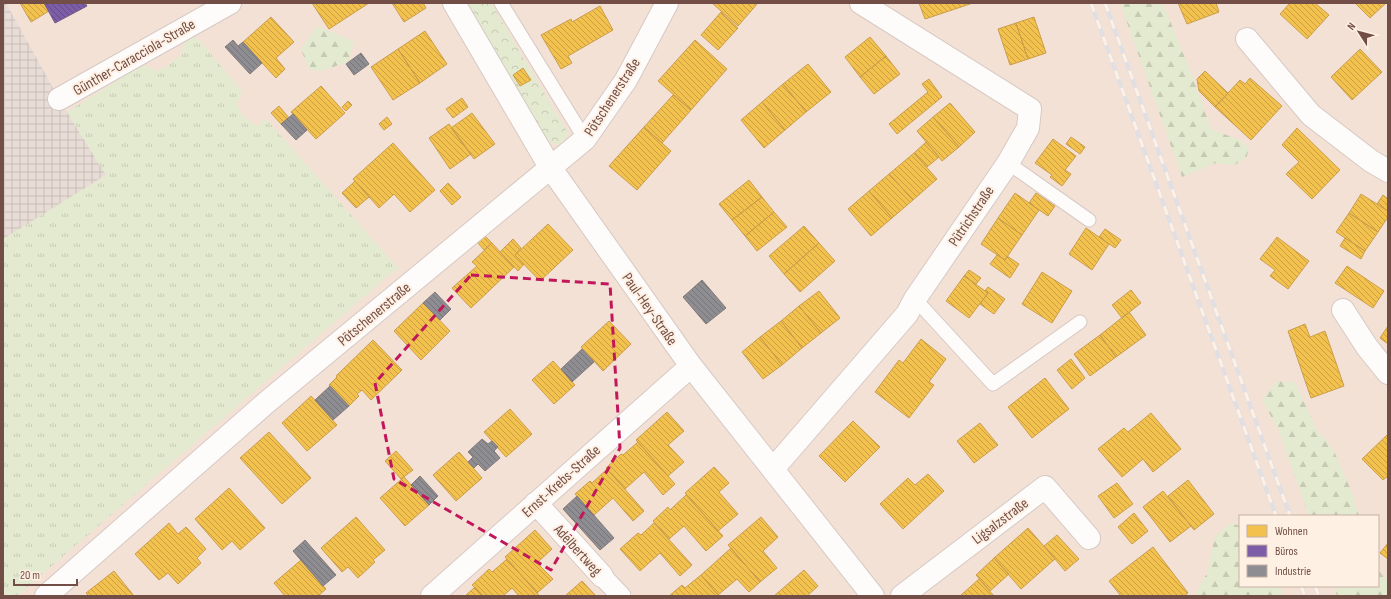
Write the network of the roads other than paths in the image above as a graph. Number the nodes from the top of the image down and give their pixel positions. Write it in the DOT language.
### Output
graph roads {
  1 [pos="230,3"];
  2 [pos="454,3"];
  3 [pos="500,3"];
  4 [pos="667,3"];
  5 [pos="861,3"];
  6 [pos="1247,39"];
  7 [pos="59,100"];
  8 [pos="585,139"];
  9 [pos="1008,162"];
  10 [pos="550,167"];
  11 [pos="1388,171"];
  12 [pos="1089,220"];
  13 [pos="915,299"];
  14 [pos="1343,310"];
  15 [pos="1080,322"];
  16 [pos="691,366"];
  17 [pos="1388,373"];
  18 [pos="772,470"];
  19 [pos="536,503"];
  20 [pos="1089,538"];
  21 [pos="602,576"];
  22 [pos="46,596"];
  23 [pos="432,596"];
  24 [pos="621,596"];
  25 [pos="873,596"];
  26 [pos="902,596"];
  1 -- 7 [label="street, Günther-Caracciola-Straße"];
  2 -- 10 [label="street, Paul-Hey-Straße"];
  3 -- 8 [label="lane"];
  4 -- 8 [label="street, Pötschenerstraße"];
  5 -- 9 [label="street, Pütrichstraße"];
  6 -- 11 [label="street"];
  8 -- 10 [label="street, Pötschenerstraße"];
  9 -- 12 [label="lane"];
  9 -- 13 [label="street, Pütrichstraße"];
  10 -- 16 [label="street, Paul-Hey-Straße"];
  10 -- 22 [label="street, Pötschenerstraße"];
  13 -- 15 [label="lane"];
  13 -- 18 [label="street, Pütrichstraße"];
  14 -- 17 [label="street"];
  16 -- 18 [label="street, Paul-Hey-Straße"];
  16 -- 19 [label="street, Ernst-Krebs-Straße"];
  18 -- 25 [label="street, Paul-Hey-Straße"];
  19 -- 21 [label="street, Adelbertweg"];
  19 -- 23 [label="street, Ernst-Krebs-Straße"];
  20 -- 26 [label="street, Ligsalzstraße"];
  21 -- 24 [label="street, Adelbertweg"];
}
